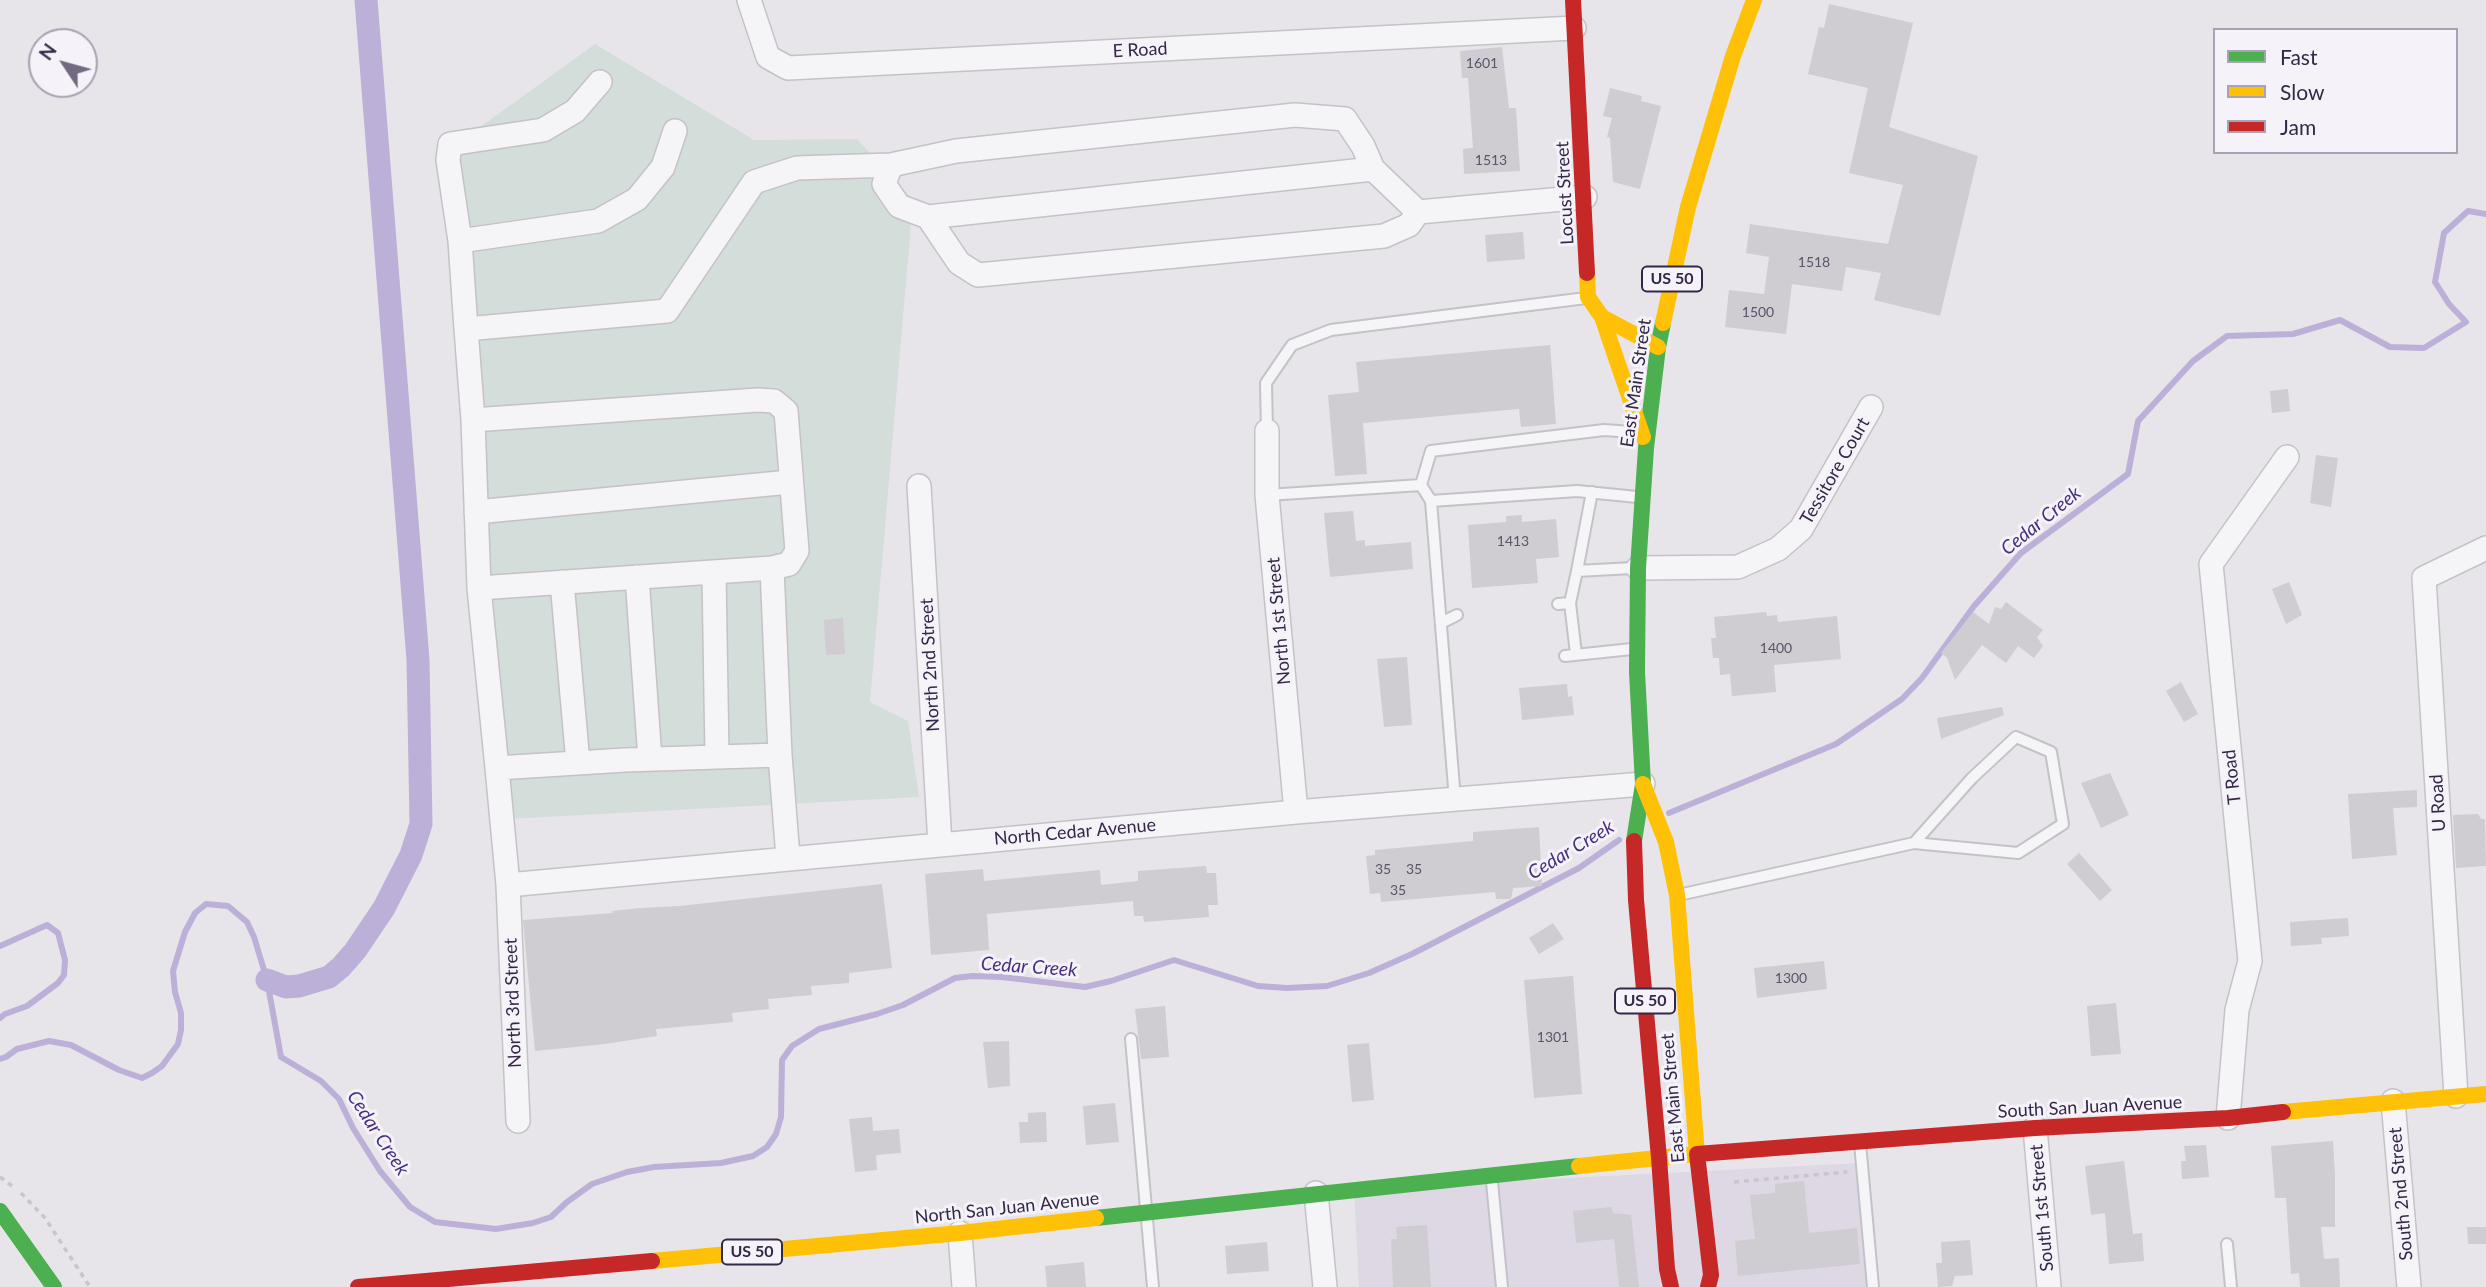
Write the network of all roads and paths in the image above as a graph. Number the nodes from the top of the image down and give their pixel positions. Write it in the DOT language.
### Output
graph roads {
  1 [pos="748,0"];
  2 [pos="1573,0"];
  3 [pos="1754,0"];
  4 [pos="1574,28"];
  5 [pos="600,82"];
  6 [pos="675,131"];
  7 [pos="891,164"];
  8 [pos="1373,169"];
  9 [pos="1585,197"];
  10 [pos="1418,212"];
  11 [pos="928,217"];
  12 [pos="460,241"];
  13 [pos="1588,297"];
  14 [pos="1602,317"];
  15 [pos="466,329"];
  16 [pos="1658,347"];
  17 [pos="1871,407"];
  18 [pos="473,420"];
  19 [pos="1267,431"];
  20 [pos="1644,440"];
  21 [pos="2287,457"];
  22 [pos="790,482"];
  23 [pos="1421,485"];
  24 [pos="919,486"];
  25 [pos="1592,492"];
  26 [pos="1267,495"];
  27 [pos="1643,497"];
  28 [pos="1431,501"];
  29 [pos="476,512"];
  30 [pos="2486,548"];
  31 [pos="772,568"];
  32 [pos="1638,568"];
  33 [pos="1577,571"];
  34 [pos="714,572"];
  35 [pos="637,577"];
  36 [pos="562,582"];
  37 [pos="480,588"];
  38 [pos="1570,603"];
  39 [pos="1558,604"];
  40 [pos="1457,615"];
  41 [pos="1441,623"];
  42 [pos="1637,648"];
  43 [pos="1444,652"];
  44 [pos="1455,658"];
  45 [pos="780,755"];
  46 [pos="717,757"];
  47 [pos="650,759"];
  48 [pos="578,763"];
  49 [pos="497,768"];
  50 [pos="1643,784"];
  51 [pos="1455,800"];
  52 [pos="1296,812"];
  53 [pos="940,844"];
  54 [pos="1914,844"];
  55 [pos="788,859"];
  56 [pos="508,885"];
  57 [pos="1677,895"];
  58 [pos="1131,1039"];
  59 [pos="2486,1094"];
  60 [pos="2455,1096"];
  61 [pos="2393,1101"];
  62 [pos="2228,1118"];
  63 [pos="518,1121"];
  64 [pos="2035,1128"];
  65 [pos="1860,1142"];
  66 [pos="1697,1154"];
  67 [pos="1659,1158"];
  68 [pos="1848,1171"];
  69 [pos="1491,1176"];
  70 [pos="0,1177"];
  71 [pos="1734,1182"];
  72 [pos="1316,1193"];
  73 [pos="0,1211"];
  74 [pos="1146,1212"];
  75 [pos="960,1233"];
  76 [pos="2227,1244"];
  77 [pos="54,1287"];
  78 [pos="90,1287"];
  79 [pos="358,1287"];
  80 [pos="964,1287"];
  81 [pos="1153,1287"];
  82 [pos="1325,1287"];
  83 [pos="1502,1287"];
  84 [pos="1671,1287"];
  85 [pos="1708,1287"];
  86 [pos="1873,1287"];
  87 [pos="2049,1287"];
  88 [pos="2231,1287"];
  89 [pos="2409,1287"];
  1 -- 4 [label="street, E Road"];
  2 -- 4 [label="main road, Locust Street"];
  3 -- 16 [label="main road, East Main Street / US 50"];
  4 -- 9 [label="main road, Locust Street"];
  5 -- 12 [label="street, North 3rd Street"];
  6 -- 12 [label="street"];
  7 -- 8 [label="street"];
  7 -- 11 [label="street"];
  7 -- 15 [label="street"];
  8 -- 10 [label="street"];
  8 -- 11 [label="street"];
  9 -- 10 [label="street"];
  9 -- 13 [label="main road, Locust Street"];
  10 -- 11 [label="street"];
  12 -- 15 [label="street, North 3rd Street"];
  13 -- 14 [label="main road"];
  13 -- 19 [label="lane"];
  14 -- 16 [label="main road"];
  14 -- 20 [label="main road"];
  15 -- 18 [label="street, North 3rd Street"];
  16 -- 20 [label="main road, East Main Street / US 50"];
  17 -- 32 [label="street, Tessitore Court"];
  18 -- 22 [label="street"];
  18 -- 29 [label="street, North 3rd Street"];
  19 -- 26 [label="street, North 1st Street"];
  20 -- 23 [label="lane"];
  20 -- 27 [label="main road, East Main Street / US 50"];
  21 -- 62 [label="street, T Road"];
  22 -- 29 [label="street"];
  22 -- 31 [label="street"];
  23 -- 26 [label="lane"];
  23 -- 28 [label="lane"];
  24 -- 53 [label="street, North 2nd Street"];
  25 -- 27 [label="lane"];
  25 -- 28 [label="lane"];
  25 -- 33 [label="lane"];
  26 -- 52 [label="street, North 1st Street"];
  27 -- 32 [label="main road, East Main Street / US 50"];
  28 -- 41 [label="lane"];
  29 -- 37 [label="street, North 3rd Street"];
  30 -- 60 [label="street, U Road"];
  31 -- 34 [label="street"];
  31 -- 45 [label="street"];
  32 -- 33 [label="lane"];
  32 -- 42 [label="main road, East Main Street / US 50"];
  33 -- 38 [label="lane"];
  34 -- 35 [label="street"];
  34 -- 46 [label="street"];
  35 -- 36 [label="street"];
  35 -- 47 [label="street"];
  36 -- 37 [label="street"];
  36 -- 48 [label="street"];
  37 -- 49 [label="street, North 3rd Street"];
  38 -- 39 [label="lane"];
  38 -- 42 [label="lane"];
  40 -- 41 [label="lane"];
  41 -- 43 [label="lane"];
  42 -- 50 [label="main road, East Main Street / US 50"];
  43 -- 44 [label="lane"];
  43 -- 51 [label="lane"];
  45 -- 46 [label="street"];
  45 -- 55 [label="street"];
  46 -- 47 [label="street"];
  47 -- 48 [label="street"];
  48 -- 49 [label="street"];
  49 -- 56 [label="street, North 3rd Street"];
  50 -- 51 [label="street, North Cedar Avenue"];
  50 -- 57 [label="main road, East Main Street / US 50"];
  50 -- 67 [label="main road, East Main Street / US 50"];
  51 -- 52 [label="street, North Cedar Avenue"];
  52 -- 53 [label="street, North Cedar Avenue"];
  53 -- 55 [label="street, North Cedar Avenue"];
  54 -- 54 [label="lane"];
  54 -- 57 [label="lane"];
  55 -- 56 [label="street, North Cedar Avenue"];
  56 -- 63 [label="street, North 3rd Street"];
  57 -- 66 [label="main road, East Main Street / US 50"];
  58 -- 74 [label="lane"];
  59 -- 60 [label="main road, South San Juan Avenue"];
  60 -- 61 [label="main road, South San Juan Avenue"];
  61 -- 62 [label="main road, South San Juan Avenue"];
  61 -- 89 [label="street, South 2nd Street"];
  62 -- 64 [label="main road, South San Juan Avenue"];
  64 -- 65 [label="main road, South San Juan Avenue"];
  64 -- 87 [label="street, South 1st Street"];
  65 -- 66 [label="main road, South San Juan Avenue"];
  65 -- 86 [label="lane"];
  66 -- 67 [label="main road, US 50"];
  66 -- 85 [label="main road, East Main Street"];
  67 -- 69 [label="main road, North San Juan Avenue / US 50"];
  67 -- 84 [label="main road, East Main Street"];
  68 -- 71 [label="path"];
  69 -- 72 [label="main road, North San Juan Avenue / US 50"];
  69 -- 83 [label="lane"];
  70 -- 78 [label="path"];
  72 -- 74 [label="main road, North San Juan Avenue / US 50"];
  72 -- 82 [label="street"];
  73 -- 77 [label="main road"];
  74 -- 75 [label="main road, North San Juan Avenue / US 50"];
  74 -- 81 [label="lane"];
  75 -- 79 [label="main road, North San Juan Avenue / US 50"];
  75 -- 80 [label="street"];
  76 -- 88 [label="lane"];
}
